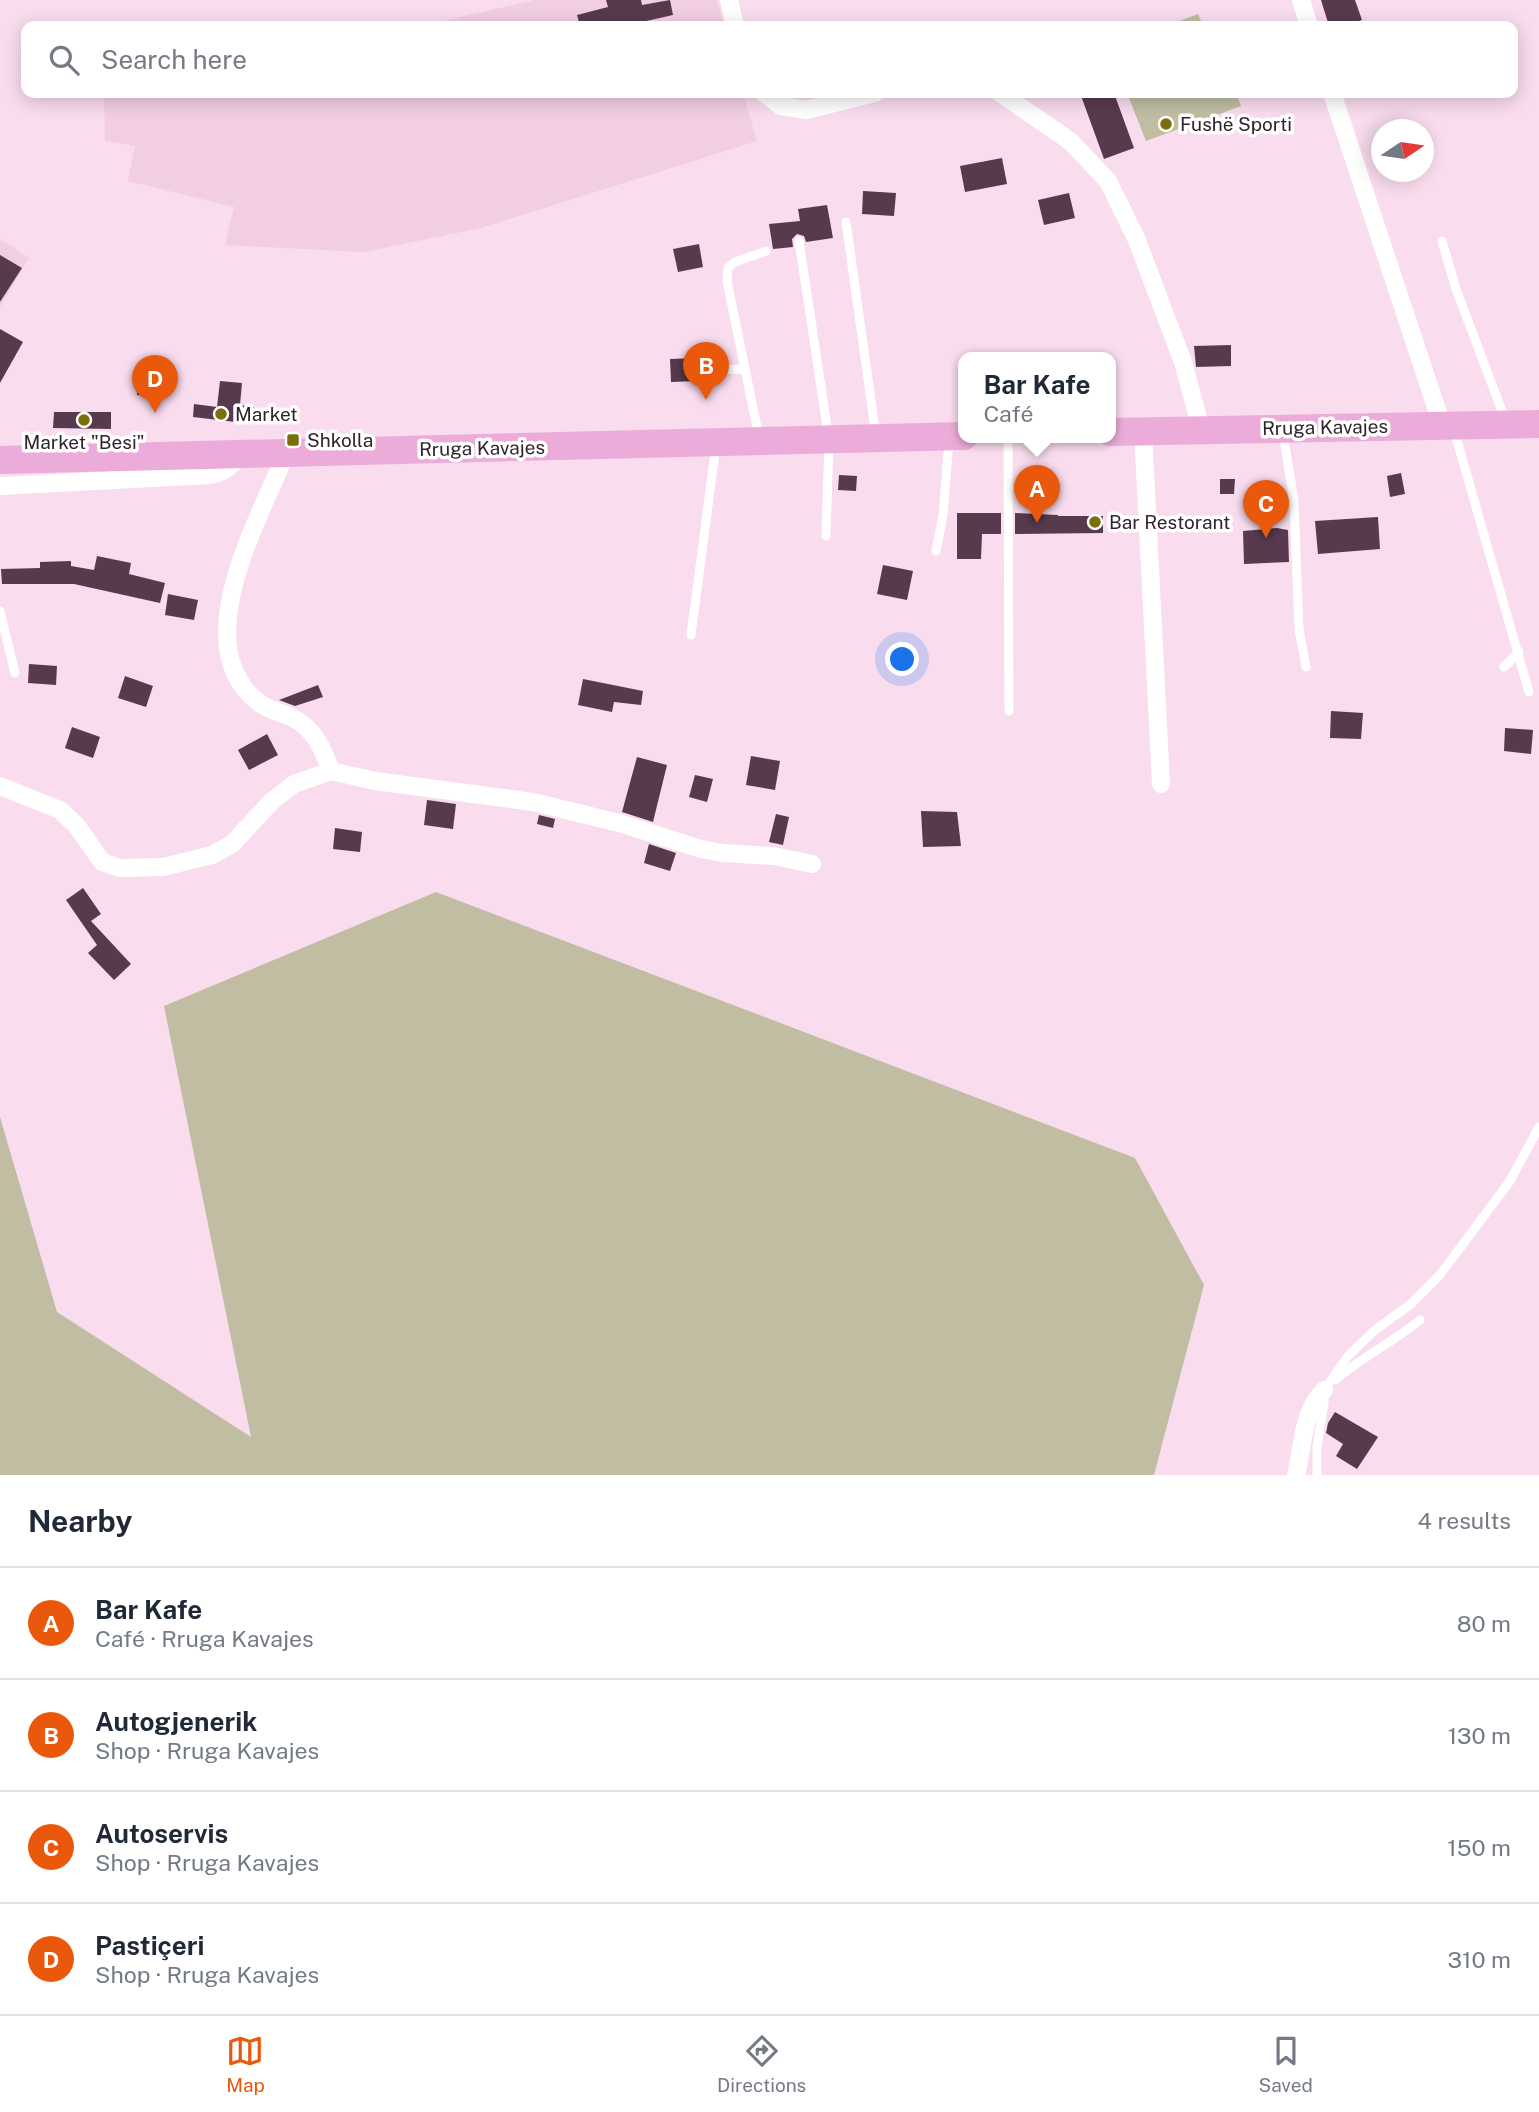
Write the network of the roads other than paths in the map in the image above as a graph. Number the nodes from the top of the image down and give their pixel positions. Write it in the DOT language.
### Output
graph roads {
  1 [pos="729,0"];
  2 [pos="1301,0"];
  3 [pos="734,21"];
  4 [pos="1308,21"];
  5 [pos="770,98"];
  6 [pos="855,98"];
  7 [pos="1007,98"];
  8 [pos="1334,98"];
  9 [pos="846,222"];
  10 [pos="799,241"];
  11 [pos="1443,241"];
  12 [pos="766,251"];
  13 [pos="744,369"];
  14 [pos="707,370"];
  15 [pos="1506,424"];
  16 [pos="1539,424"];
  17 [pos="1447,425"];
  18 [pos="1201,429"];
  19 [pos="1282,429"];
  20 [pos="1143,431"];
  21 [pos="1116,432"];
  22 [pos="956,436"];
  23 [pos="876,438"];
  24 [pos="829,440"];
  25 [pos="760,442"];
  26 [pos="716,443"];
  27 [pos="1008,443"];
  28 [pos="242,453"];
  29 [pos="286,453"];
  30 [pos="0,460"];
  31 [pos="0,486"];
  32 [pos="826,536"];
  33 [pos="936,551"];
  34 [pos="0,611"];
  35 [pos="691,635"];
  36 [pos="1519,652"];
  37 [pos="1306,667"];
  38 [pos="1504,667"];
  39 [pos="15,673"];
  40 [pos="1530,691"];
  41 [pos="1009,711"];
  42 [pos="331,771"];
  43 [pos="1161,784"];
  44 [pos="0,786"];
  45 [pos="812,864"];
  46 [pos="1539,1127"];
  47 [pos="1420,1320"];
  48 [pos="1324,1390"];
  49 [pos="1296,1475"];
  50 [pos="1317,1475"];
  1 -- 3 [label="street"];
  2 -- 4 [label="street"];
  5 -- 6 [label="street"];
  7 -- 18 [label="street"];
  8 -- 17 [label="street"];
  9 -- 23 [label="lane"];
  10 -- 24 [label="lane"];
  11 -- 15 [label="lane"];
  12 -- 13 [label="lane"];
  13 -- 14 [label="lane"];
  13 -- 25 [label="lane"];
  15 -- 16 [label="main road, Rruga Kavajes"];
  15 -- 17 [label="main road, Rruga Kavajes"];
  17 -- 19 [label="main road, Rruga Kavajes"];
  17 -- 36 [label="lane"];
  18 -- 19 [label="main road, Rruga Kavajes"];
  18 -- 20 [label="main road, Rruga Kavajes"];
  19 -- 37 [label="lane"];
  20 -- 21 [label="main road, Rruga Kavajes"];
  20 -- 43 [label="street"];
  22 -- 23 [label="main road, Rruga Kavajes"];
  22 -- 33 [label="lane"];
  23 -- 24 [label="main road, Rruga Kavajes"];
  24 -- 25 [label="main road, Rruga Kavajes"];
  24 -- 32 [label="lane"];
  25 -- 26 [label="main road, Rruga Kavajes"];
  26 -- 29 [label="main road, Rruga Kavajes"];
  26 -- 35 [label="lane"];
  27 -- 41 [label="lane"];
  28 -- 29 [label="main road, Rruga Kavajes"];
  28 -- 30 [label="main road, Rruga Kavajes"];
  28 -- 31 [label="street"];
  29 -- 42 [label="street"];
  34 -- 39 [label="lane"];
  36 -- 38 [label="lane"];
  36 -- 40 [label="lane"];
  42 -- 44 [label="street"];
  42 -- 45 [label="street"];
  46 -- 48 [label="lane"];
  47 -- 48 [label="lane"];
  48 -- 49 [label="street"];
  48 -- 50 [label="lane"];
}
